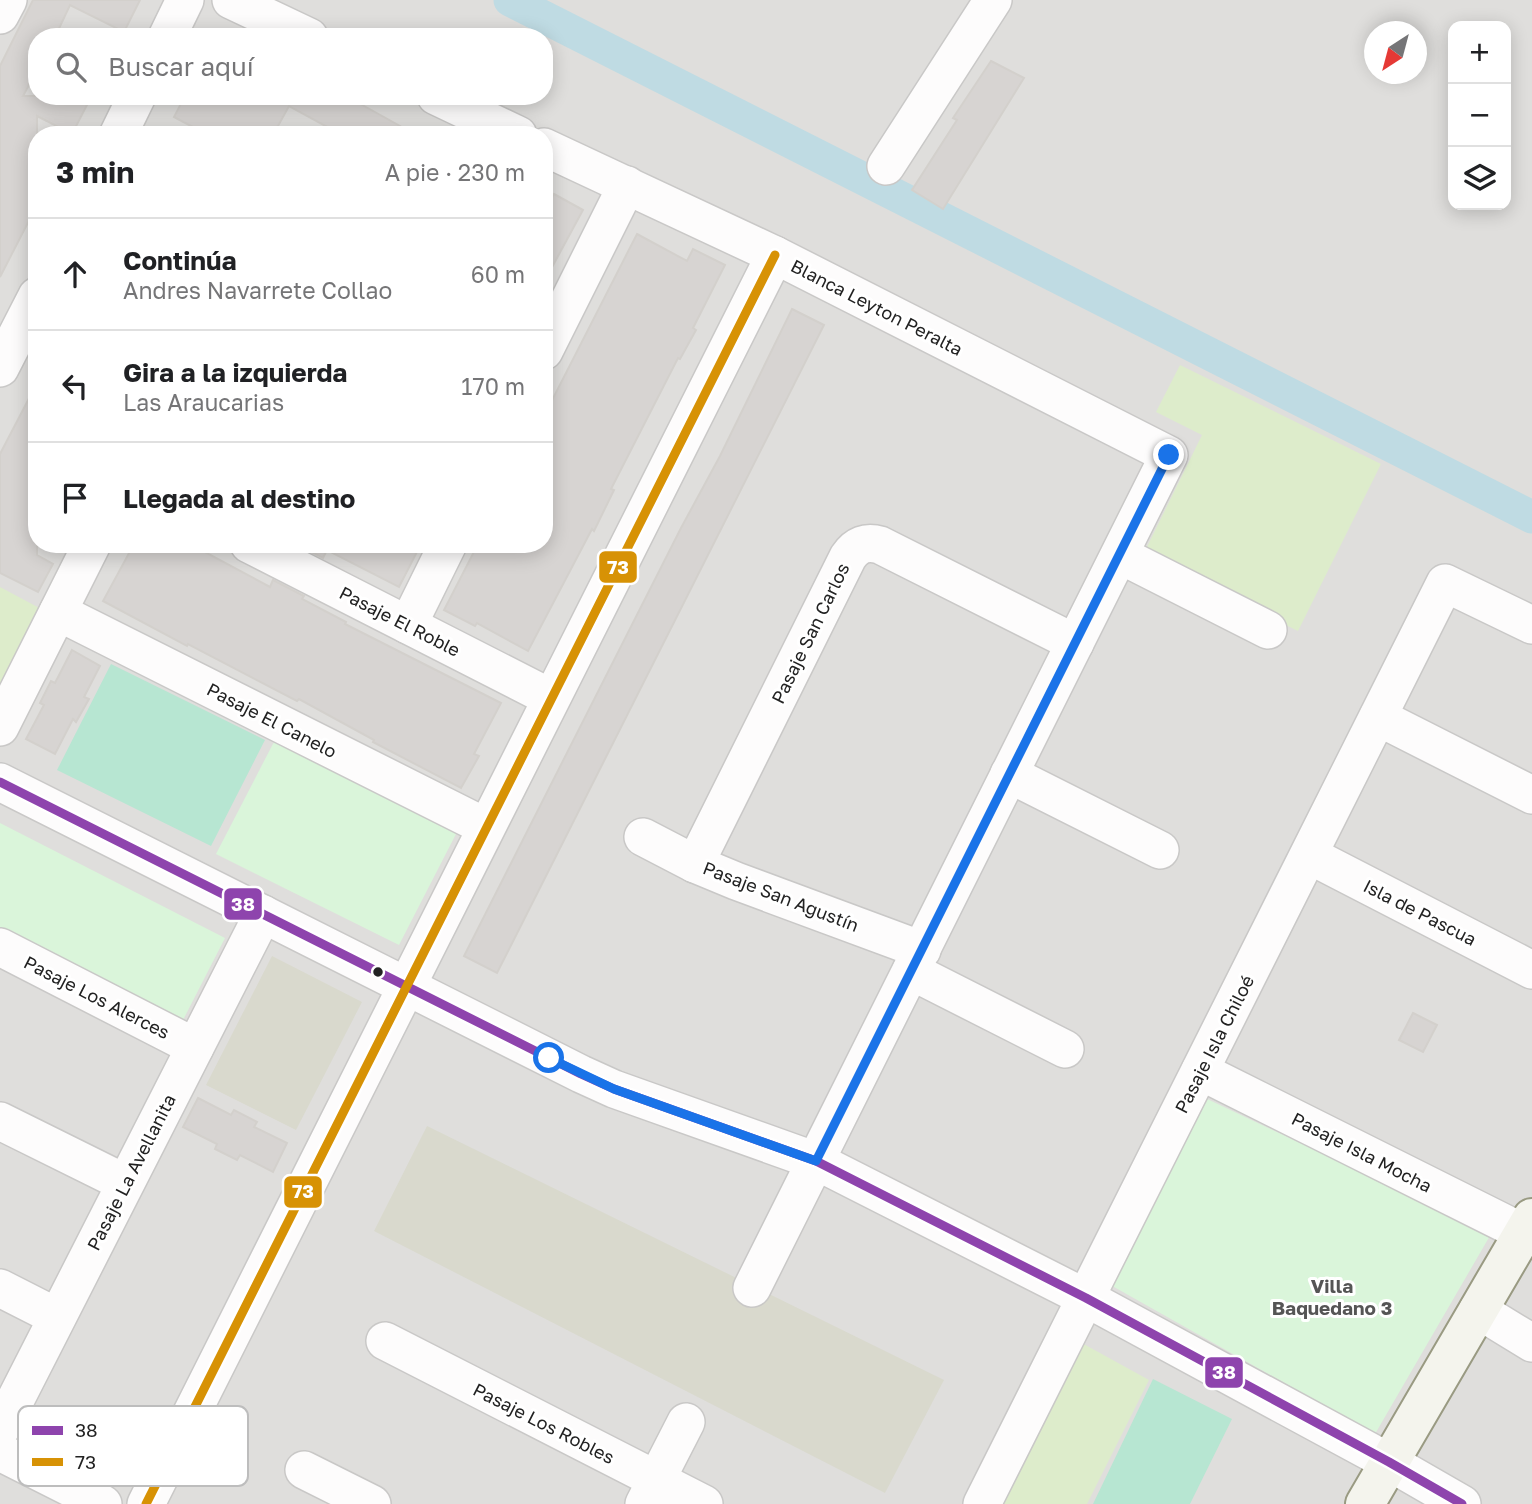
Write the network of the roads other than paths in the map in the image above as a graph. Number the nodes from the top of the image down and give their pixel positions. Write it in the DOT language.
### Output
graph roads {
  1 [pos="8,0"];
  2 [pos="186,0"];
  3 [pos="231,0"];
  4 [pos="993,0"];
  5 [pos="0,15"];
  6 [pos="172,28"];
  7 [pos="290,28"];
  8 [pos="455,105"];
  9 [pos="500,126"];
  10 [pos="553,151"];
  11 [pos="886,166"];
  12 [pos="627,186"];
  13 [pos="775,255"];
  14 [pos="28,314"];
  15 [pos="553,328"];
  16 [pos="0,369"];
  17 [pos="88,553"];
  18 [pos="270,553"];
  19 [pos="444,553"];
  20 [pos="1120,555"];
  21 [pos="58,612"];
  22 [pos="408,625"];
  23 [pos="1532,625"];
  24 [pos="1268,630"];
  25 [pos="1075,643"];
  26 [pos="551,698"];
  27 [pos="1378,718"];
  28 [pos="0,726"];
  29 [pos="1009,774"];
  30 [pos="0,782"];
  31 [pos="1532,795"];
  32 [pos="486,827"];
  33 [pos="643,837"];
  34 [pos="1160,850"];
  35 [pos="1309,855"];
  36 [pos="695,864"];
  37 [pos="263,914"];
  38 [pos="0,947"];
  39 [pos="916,960"];
  40 [pos="1532,970"];
  41 [pos="406,986"];
  42 [pos="195,1047"];
  43 [pos="1065,1049"];
  44 [pos="1200,1071"];
  45 [pos="0,1121"];
  46 [pos="816,1161"];
  47 [pos="125,1183"];
  48 [pos="1528,1226"];
  49 [pos="0,1287"];
  50 [pos="752,1288"];
  51 [pos="1086,1298"];
  52 [pos="1478,1310"];
  53 [pos="57,1317"];
  54 [pos="385,1341"];
  55 [pos="1532,1343"];
  56 [pos="195,1406"];
  57 [pos="686,1422"];
  58 [pos="0,1430"];
  59 [pos="0,1452"];
  60 [pos="18,1461"];
  61 [pos="1389,1462"];
  62 [pos="304,1470"];
  63 [pos="67,1486"];
  64 [pos="155,1486"];
  65 [pos="650,1492"];
  66 [pos="348,1499"];
  67 [pos="103,1504"];
  68 [pos="146,1504"];
  69 [pos="704,1504"];
  70 [pos="982,1504"];
  71 [pos="1364,1504"];
  72 [pos="1462,1504"];
  1 -- 5 [label="street"];
  2 -- 6 [label="street"];
  3 -- 7 [label="street"];
  4 -- 11 [label="street"];
  8 -- 9 [label="street"];
  10 -- 12 [label="street, Blanca Leyton Peralta"];
  12 -- 13 [label="street, Blanca Leyton Peralta"];
  12 -- 15 [label="street"];
  13 -- 20 [label="street, Blanca Leyton Peralta"];
  13 -- 26 [label="street"];
  14 -- 16 [label="street"];
  17 -- 21 [label="street"];
  18 -- 22 [label="street, Pasaje El Roble"];
  19 -- 22 [label="street"];
  20 -- 24 [label="street"];
  20 -- 25 [label="street"];
  21 -- 28 [label="street"];
  21 -- 32 [label="street, Pasaje El Canelo"];
  22 -- 26 [label="street, Pasaje El Roble"];
  23 -- 27 [label="street, Pasaje Isla Chiloé"];
  25 -- 29 [label="street"];
  25 -- 36 [label="street, Pasaje San Carlos"];
  26 -- 32 [label="street"];
  27 -- 31 [label="street"];
  27 -- 35 [label="street, Pasaje Isla Chiloé"];
  29 -- 34 [label="street"];
  29 -- 39 [label="street"];
  30 -- 37 [label="street"];
  32 -- 41 [label="street"];
  33 -- 36 [label="street, Pasaje San Agustín"];
  35 -- 40 [label="street, Isla de Pascua"];
  35 -- 44 [label="street, Pasaje Isla Chiloé"];
  36 -- 39 [label="street, Pasaje San Agustín"];
  37 -- 41 [label="street"];
  37 -- 42 [label="street, Pasaje La Avellanita"];
  38 -- 42 [label="street, Pasaje Los Alerces"];
  39 -- 43 [label="street, Pasaje San Agustín"];
  39 -- 46 [label="street"];
  41 -- 46 [label="street"];
  41 -- 56 [label="street"];
  42 -- 47 [label="street, Pasaje La Avellanita"];
  44 -- 48 [label="street, Pasaje Isla Mocha"];
  44 -- 51 [label="street, Pasaje Isla Chiloé"];
  45 -- 47 [label="street"];
  46 -- 50 [label="street"];
  46 -- 51 [label="street"];
  47 -- 53 [label="street, Pasaje La Avellanita"];
  48 -- 52 [label="street"];
  49 -- 53 [label="street"];
  51 -- 61 [label="street"];
  51 -- 70 [label="street, Pasaje Isla Chiloé"];
  52 -- 55 [label="street"];
  52 -- 61 [label="street"];
  53 -- 58 [label="street, Pasaje La Avellanita"];
  54 -- 65 [label="street, Pasaje Los Robles"];
  57 -- 65 [label="street"];
  59 -- 60 [label="street"];
  61 -- 71 [label="street"];
  61 -- 72 [label="street"];
  62 -- 66 [label="street"];
  63 -- 67 [label="street"];
  64 -- 68 [label="street"];
  65 -- 69 [label="street, Pasaje Los Robles"];
}
